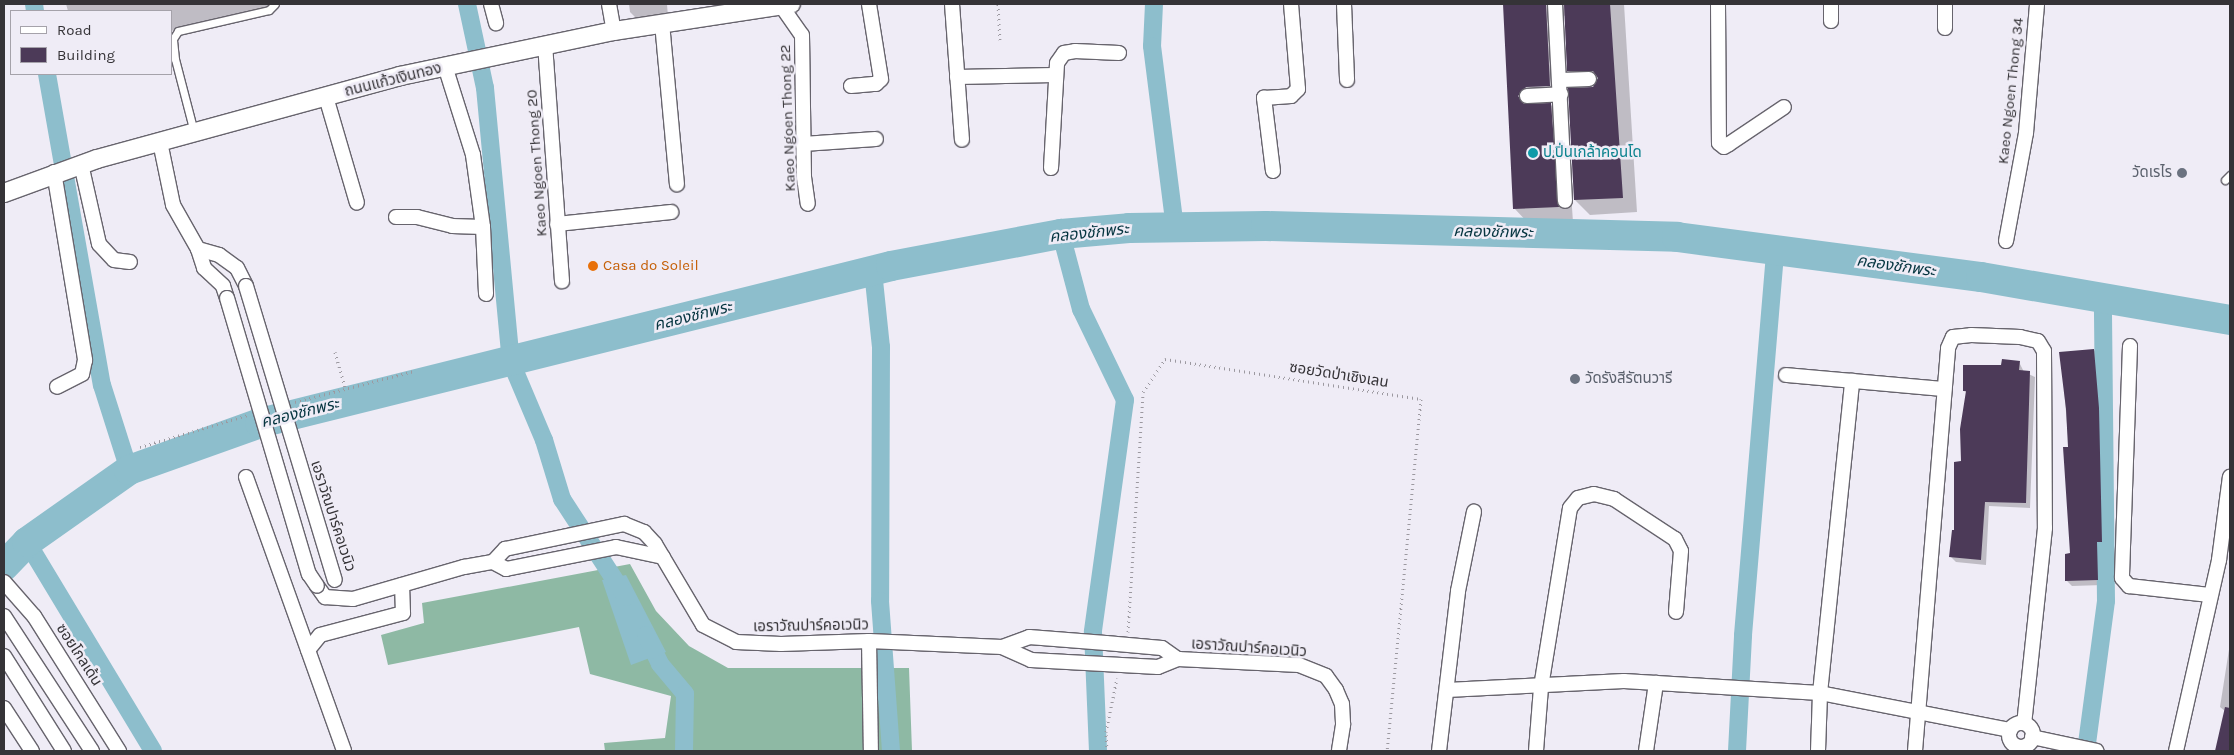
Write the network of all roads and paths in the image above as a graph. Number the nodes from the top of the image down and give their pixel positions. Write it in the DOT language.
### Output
graph roads {
  1 [pos="275,4"];
  2 [pos="491,4"];
  3 [pos="610,4"];
  4 [pos="869,4"];
  5 [pos="952,4"];
  6 [pos="998,4"];
  7 [pos="1291,4"];
  8 [pos="1344,4"];
  9 [pos="1555,4"];
  10 [pos="1718,4"];
  11 [pos="1831,4"];
  12 [pos="1945,4"];
  13 [pos="2037,4"];
  14 [pos="784,5"];
  15 [pos="1831,21"];
  16 [pos="496,23"];
  17 [pos="662,23"];
  18 [pos="1945,28"];
  19 [pos="614,31"];
  20 [pos="1000,40"];
  21 [pos="545,44"];
  22 [pos="1120,53"];
  23 [pos="452,65"];
  24 [pos="1054,75"];
  25 [pos="957,77"];
  26 [pos="1589,79"];
  27 [pos="1348,80"];
  28 [pos="851,86"];
  29 [pos="1561,87"];
  30 [pos="1527,96"];
  31 [pos="326,97"];
  32 [pos="1784,107"];
  33 [pos="194,133"];
  34 [pos="876,139"];
  35 [pos="962,140"];
  36 [pos="160,142"];
  37 [pos="803,144"];
  38 [pos="81,164"];
  39 [pos="1051,168"];
  40 [pos="1273,171"];
  41 [pos="54,172"];
  42 [pos="676,184"];
  43 [pos="4,193"];
  44 [pos="1564,201"];
  45 [pos="357,203"];
  46 [pos="808,204"];
  47 [pos="670,212"];
  48 [pos="396,217"];
  49 [pos="557,224"];
  50 [pos="483,227"];
  51 [pos="2006,241"];
  52 [pos="198,249"];
  53 [pos="130,262"];
  54 [pos="562,280"];
  55 [pos="486,294"];
  56 [pos="2130,346"];
  57 [pos="335,352"];
  58 [pos="1786,375"];
  59 [pos="1852,381"];
  60 [pos="57,386"];
  61 [pos="345,387"];
  62 [pos="1944,389"];
  63 [pos="246,477"];
  64 [pos="2230,477"];
  65 [pos="1474,512"];
  66 [pos="664,557"];
  67 [pos="493,562"];
  68 [pos="4,582"];
  69 [pos="402,585"];
  70 [pos="2210,595"];
  71 [pos="353,599"];
  72 [pos="1676,612"];
  73 [pos="1129,615"];
  74 [pos="8,621"];
  75 [pos="870,641"];
  76 [pos="1002,647"];
  77 [pos="308,650"];
  78 [pos="4,656"];
  79 [pos="1178,659"];
  80 [pos="1656,683"];
  81 [pos="1541,687"];
  82 [pos="1115,690"];
  83 [pos="1448,690"];
  84 [pos="1820,693"];
  85 [pos="4,708"];
  86 [pos="1918,714"];
  87 [pos="2024,723"];
  88 [pos="2010,730"];
  89 [pos="2032,737"];
  90 [pos="2015,748"];
  91 [pos="32,751"];
  92 [pos="64,751"];
  93 [pos="92,751"];
  94 [pos="119,751"];
  95 [pos="344,751"];
  96 [pos="871,751"];
  97 [pos="1107,751"];
  98 [pos="1339,751"];
  99 [pos="1387,751"];
  100 [pos="1440,751"];
  101 [pos="1536,751"];
  102 [pos="1646,751"];
  103 [pos="1818,751"];
  104 [pos="1915,751"];
  105 [pos="2096,751"];
  106 [pos="2176,751"];
  1 -- 33 [label="lane"];
  2 -- 16 [label="street"];
  3 -- 19 [label="street"];
  4 -- 28 [label="street"];
  5 -- 25 [label="street"];
  6 -- 20 [label="path"];
  7 -- 40 [label="street"];
  8 -- 27 [label="street"];
  9 -- 29 [label="street"];
  10 -- 32 [label="street"];
  11 -- 15 [label="street"];
  12 -- 18 [label="street"];
  13 -- 51 [label="street, Kaeo Ngoen Thong 34"];
  14 -- 17 [label="street, ถนนแก้วเงินทอง"];
  14 -- 37 [label="street, Kaeo Ngoen Thong 22"];
  17 -- 19 [label="street, ถนนแก้วเงินทอง"];
  17 -- 42 [label="street"];
  19 -- 21 [label="street, ถนนแก้วเงินทอง"];
  21 -- 23 [label="street, ถนนแก้วเงินทอง"];
  21 -- 49 [label="street, Kaeo Ngoen Thong 20"];
  22 -- 24 [label="street"];
  23 -- 31 [label="street, ถนนแก้วเงินทอง"];
  23 -- 50 [label="street"];
  24 -- 25 [label="street"];
  24 -- 39 [label="street"];
  25 -- 35 [label="street"];
  26 -- 29 [label="street"];
  29 -- 30 [label="street"];
  29 -- 44 [label="street"];
  31 -- 33 [label="street, ถนนแก้วเงินทอง"];
  31 -- 45 [label="street"];
  33 -- 36 [label="street, ถนนแก้วเงินทอง"];
  34 -- 37 [label="street"];
  36 -- 38 [label="street, ถนนแก้วเงินทอง"];
  36 -- 52 [label="street"];
  37 -- 46 [label="street, Kaeo Ngoen Thong 22"];
  38 -- 41 [label="street, ถนนแก้วเงินทอง"];
  38 -- 53 [label="street"];
  41 -- 43 [label="street, ถนนแก้วเงินทอง"];
  41 -- 60 [label="street"];
  47 -- 49 [label="street"];
  48 -- 50 [label="street"];
  49 -- 54 [label="street, Kaeo Ngoen Thong 20"];
  50 -- 55 [label="street"];
  52 -- 71 [label="street, เอราวัณปาร์คอเวนิว, bridge"];
  52 -- 71 [label="street, bridge"];
  56 -- 70 [label="street"];
  57 -- 61 [label="path"];
  58 -- 59 [label="street"];
  59 -- 62 [label="street"];
  59 -- 84 [label="street"];
  62 -- 86 [label="street"];
  62 -- 87 [label="street"];
  63 -- 77 [label="street"];
  64 -- 70 [label="street"];
  65 -- 83 [label="street"];
  66 -- 67 [label="street"];
  66 -- 67 [label="street, เอราวัณปาร์คอเวนิว"];
  66 -- 75 [label="street, เอราวัณปาร์คอเวนิว"];
  67 -- 69 [label="street"];
  68 -- 94 [label="street, ซอยโกลเด้น"];
  69 -- 71 [label="street"];
  69 -- 77 [label="street"];
  70 -- 106 [label="street"];
  72 -- 81 [label="street"];
  73 -- 99 [label="path, ซอยวัดป่าเชิงเลน"];
  74 -- 93 [label="street"];
  75 -- 76 [label="street, เอราวัณปาร์คอเวนิว"];
  75 -- 96 [label="street"];
  76 -- 79 [label="street, เอราวัณปาร์คอเวนิว"];
  76 -- 79 [label="street, เอราวัณปาร์คอเวนิว"];
  77 -- 95 [label="street"];
  78 -- 92 [label="street"];
  79 -- 98 [label="street, เอราวัณปาร์คอเวนิว"];
  80 -- 81 [label="street"];
  80 -- 84 [label="street"];
  80 -- 102 [label="street"];
  81 -- 83 [label="street"];
  81 -- 101 [label="street"];
  82 -- 97 [label="path"];
  83 -- 100 [label="street"];
  84 -- 86 [label="street"];
  84 -- 103 [label="street"];
  85 -- 91 [label="street"];
  86 -- 88 [label="street"];
  86 -- 104 [label="street"];
  87 -- 88 [label="street"];
  87 -- 89 [label="street"];
  88 -- 90 [label="street"];
  89 -- 90 [label="street"];
  89 -- 105 [label="street"];
}
